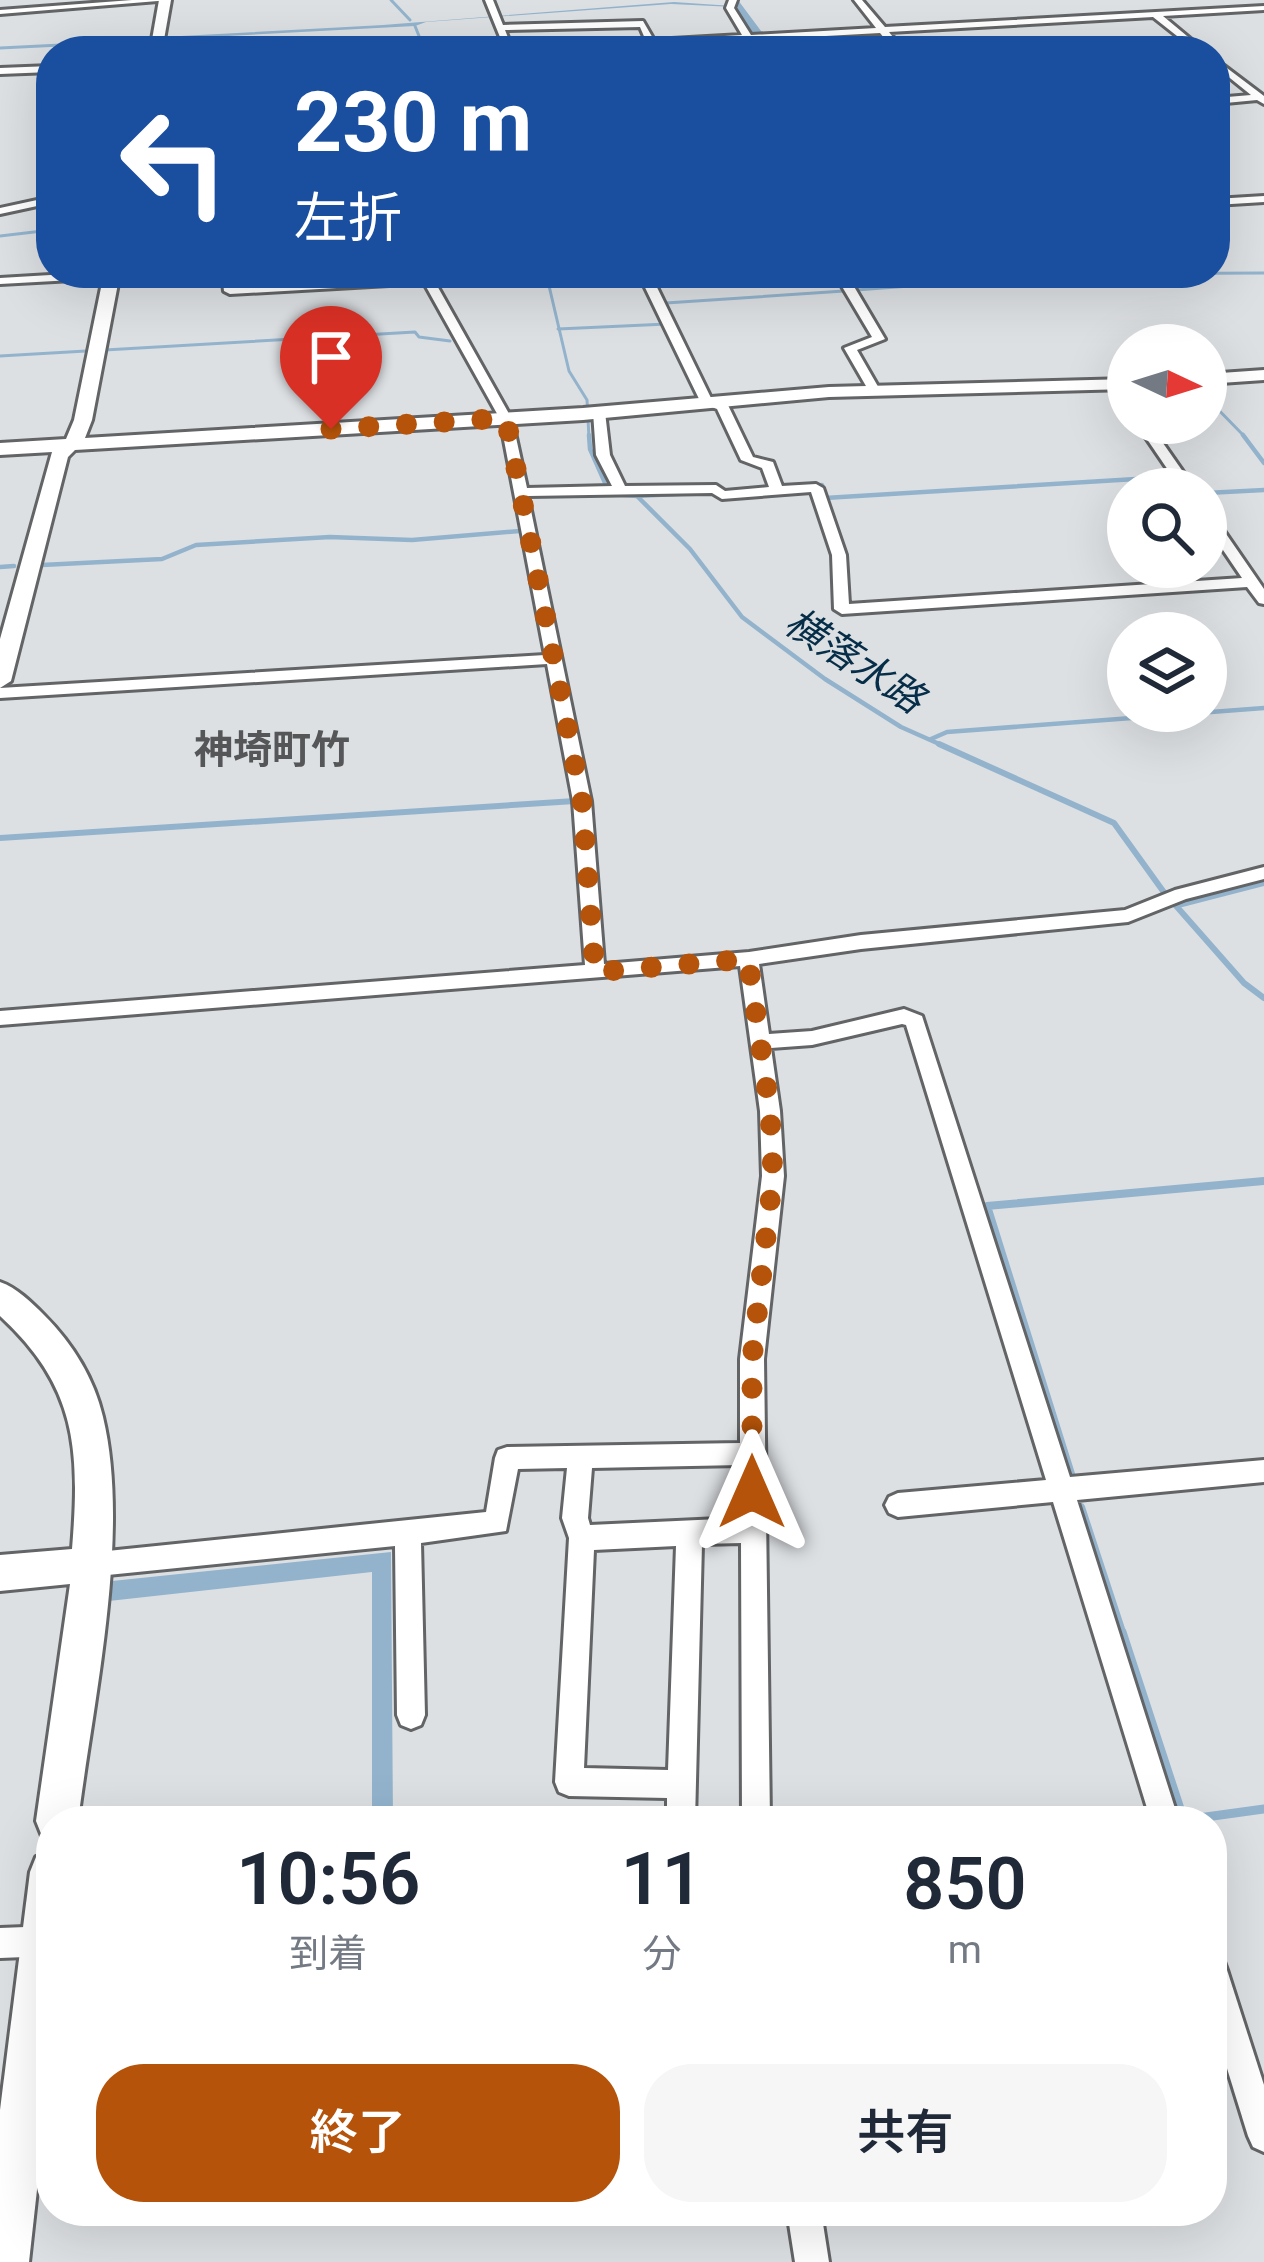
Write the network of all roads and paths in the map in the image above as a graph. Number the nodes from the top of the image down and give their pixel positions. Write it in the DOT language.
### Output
graph roads {
  1 [pos="165,0"];
  2 [pos="489,0"];
  3 [pos="858,0"];
  4 [pos="730,4"];
  5 [pos="1264,8"];
  6 [pos="0,12"];
  7 [pos="1155,14"];
  8 [pos="497,21"];
  9 [pos="881,27"];
  10 [pos="158,36"];
  11 [pos="504,36"];
  12 [pos="649,36"];
  13 [pos="747,36"];
  14 [pos="761,36"];
  15 [pos="888,36"];
  16 [pos="1182,36"];
  17 [pos="36,70"];
  18 [pos="0,71"];
  19 [pos="1230,74"];
  20 [pos="1262,99"];
  21 [pos="1230,100"];
  22 [pos="1264,199"];
  23 [pos="1230,201"];
  24 [pos="36,203"];
  25 [pos="0,211"];
  26 [pos="36,279"];
  27 [pos="0,281"];
  28 [pos="108,288"];
  29 [pos="230,288"];
  30 [pos="269,288"];
  31 [pos="433,288"];
  32 [pos="651,288"];
  33 [pos="849,288"];
  34 [pos="1264,375"];
  35 [pos="1227,378"];
  36 [pos="1107,384"];
  37 [pos="874,391"];
  38 [pos="707,403"];
  39 [pos="591,413"];
  40 [pos="506,418"];
  41 [pos="68,445"];
  42 [pos="0,449"];
  43 [pos="777,490"];
  44 [pos="612,491"];
  45 [pos="523,492"];
  46 [pos="1227,546"];
  47 [pos="1251,582"];
  48 [pos="1264,600"];
  49 [pos="554,659"];
  50 [pos="0,681"];
  51 [pos="0,693"];
  52 [pos="1264,873"];
  53 [pos="748,959"];
  54 [pos="595,972"];
  55 [pos="0,1018"];
  56 [pos="759,1042"];
  57 [pos="0,1295"];
  58 [pos="753,1454"];
  59 [pos="581,1457"];
  60 [pos="1264,1471"];
  61 [pos="1062,1491"];
  62 [pos="898,1505"];
  63 [pos="752,1530"];
  64 [pos="408,1533"];
  65 [pos="689,1533"];
  66 [pos="582,1538"];
  67 [pos="88,1565"];
  68 [pos="0,1573"];
  69 [pos="411,1715"];
  70 [pos="682,1784"];
  71 [pos="59,1806"];
  72 [pos="681,1806"];
  73 [pos="756,1806"];
  74 [pos="1160,1806"];
  75 [pos="31,1942"];
  76 [pos="1227,2018"];
  77 [pos="1264,2136"];
  78 [pos="806,2226"];
  79 [pos="5,2262"];
  80 [pos="812,2262"];
  1 -- 6 [label="street"];
  1 -- 10 [label="street"];
  2 -- 8 [label="street"];
  3 -- 9 [label="street"];
  4 -- 13 [label="street"];
  5 -- 7 [label="street"];
  7 -- 9 [label="street"];
  7 -- 16 [label="street"];
  8 -- 11 [label="street"];
  8 -- 12 [label="street"];
  9 -- 14 [label="street"];
  9 -- 15 [label="street"];
  17 -- 18 [label="street"];
  19 -- 20 [label="street"];
  20 -- 21 [label="street"];
  22 -- 23 [label="street"];
  24 -- 25 [label="street"];
  26 -- 27 [label="street"];
  28 -- 41 [label="street"];
  29 -- 30 [label="street"];
  31 -- 40 [label="street"];
  32 -- 38 [label="street"];
  33 -- 37 [label="street"];
  34 -- 35 [label="street"];
  36 -- 37 [label="street"];
  37 -- 38 [label="street"];
  38 -- 39 [label="street"];
  38 -- 43 [label="street"];
  39 -- 40 [label="street"];
  39 -- 44 [label="street"];
  40 -- 41 [label="street"];
  40 -- 45 [label="street"];
  41 -- 42 [label="street"];
  41 -- 50 [label="street"];
  43 -- 44 [label="street"];
  43 -- 47 [label="street"];
  44 -- 45 [label="street"];
  45 -- 49 [label="street"];
  46 -- 47 [label="street"];
  47 -- 48 [label="street"];
  49 -- 51 [label="street"];
  49 -- 54 [label="street"];
  52 -- 53 [label="street"];
  53 -- 54 [label="street"];
  53 -- 56 [label="street"];
  54 -- 55 [label="street"];
  56 -- 58 [label="street"];
  56 -- 61 [label="street"];
  57 -- 67 [label="street"];
  58 -- 59 [label="street"];
  58 -- 63 [label="street"];
  59 -- 64 [label="street"];
  59 -- 66 [label="street"];
  60 -- 61 [label="street"];
  61 -- 62 [label="street"];
  61 -- 74 [label="street"];
  63 -- 65 [label="street"];
  63 -- 73 [label="street"];
  64 -- 67 [label="street"];
  64 -- 69 [label="street"];
  65 -- 66 [label="street"];
  65 -- 70 [label="street"];
  66 -- 70 [label="street"];
  67 -- 68 [label="street"];
  67 -- 71 [label="street"];
  70 -- 72 [label="street"];
  75 -- 79 [label="street"];
  76 -- 77 [label="street"];
  78 -- 80 [label="street"];
}
